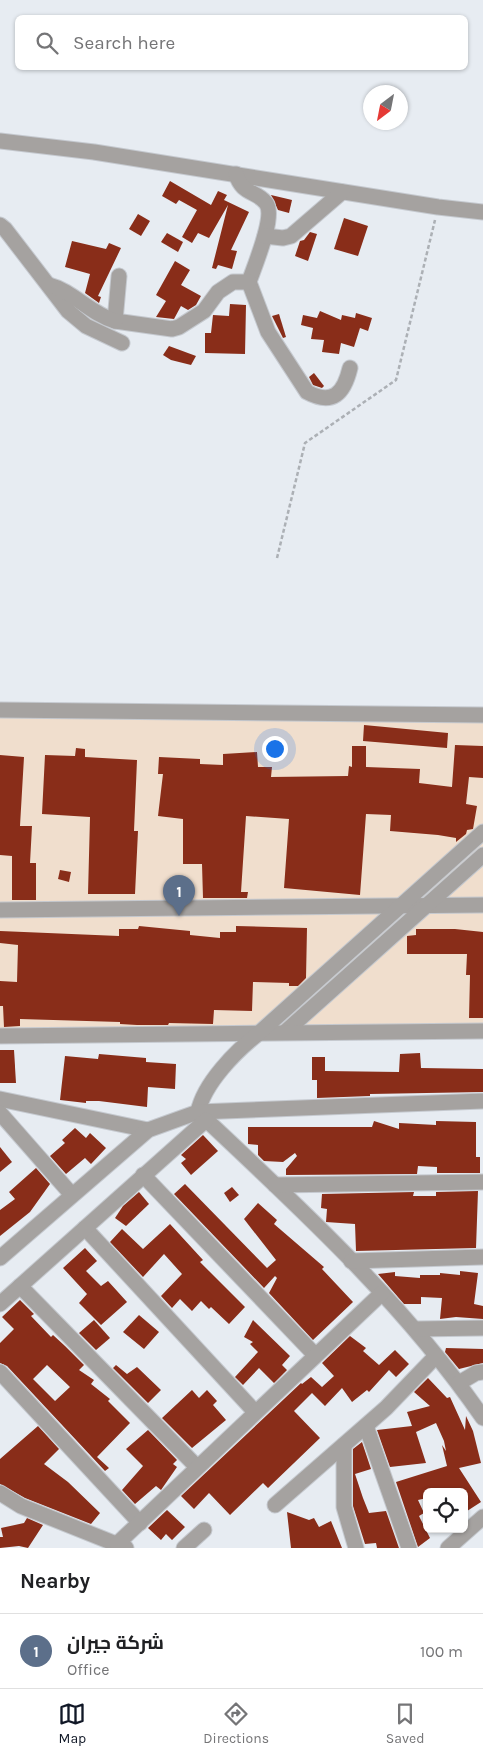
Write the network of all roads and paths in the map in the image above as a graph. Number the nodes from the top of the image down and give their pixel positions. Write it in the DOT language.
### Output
graph roads {
  1 [pos="0,141"];
  2 [pos="236,174"];
  3 [pos="342,192"];
  4 [pos="438,207"];
  5 [pos="483,212"];
  6 [pos="0,225"];
  7 [pos="266,236"];
  8 [pos="119,276"];
  9 [pos="249,282"];
  10 [pos="48,284"];
  11 [pos="114,321"];
  12 [pos="122,343"];
  13 [pos="350,368"];
  14 [pos="276,558"];
  15 [pos="0,710"];
  16 [pos="483,714"];
  17 [pos="483,832"];
  18 [pos="483,855"];
  19 [pos="426,905"];
  20 [pos="483,905"];
  21 [pos="404,906"];
  22 [pos="0,910"];
  23 [pos="406,923"];
  24 [pos="483,1031"];
  25 [pos="285,1032"];
  26 [pos="259,1033"];
  27 [pos="0,1036"];
  28 [pos="0,1099"];
  29 [pos="483,1101"];
  30 [pos="0,1113"];
  31 [pos="202,1116"];
  32 [pos="148,1130"];
  33 [pos="144,1175"];
  34 [pos="483,1182"];
  35 [pos="275,1185"];
  36 [pos="72,1195"];
  37 [pos="85,1228"];
  38 [pos="1,1255"];
  39 [pos="483,1257"];
  40 [pos="351,1261"];
  41 [pos="20,1286"];
  42 [pos="382,1294"];
  43 [pos="0,1304"];
  44 [pos="483,1328"];
  45 [pos="414,1329"];
  46 [pos="315,1355"];
  47 [pos="436,1356"];
  48 [pos="0,1372"];
  49 [pos="483,1372"];
  50 [pos="458,1383"];
  51 [pos="255,1412"];
  52 [pos="483,1418"];
  53 [pos="366,1426"];
  54 [pos="344,1445"];
  55 [pos="197,1467"];
  56 [pos="0,1493"];
  57 [pos="275,1505"];
  58 [pos="483,1517"];
  59 [pos="140,1523"];
  60 [pos="204,1530"];
  61 [pos="121,1546"];
  62 [pos="184,1548"];
  63 [pos="356,1548"];
  64 [pos="409,1548"];
  65 [pos="448,1548"];
  1 -- 2 [label="street"];
  2 -- 3 [label="street"];
  2 -- 7 [label="street"];
  3 -- 4 [label="street"];
  3 -- 7 [label="street"];
  4 -- 5 [label="street"];
  4 -- 14 [label="path"];
  6 -- 10 [label="street"];
  7 -- 9 [label="street"];
  8 -- 11 [label="street"];
  9 -- 11 [label="street"];
  9 -- 13 [label="street"];
  10 -- 11 [label="street"];
  10 -- 12 [label="street"];
  15 -- 16 [label="street"];
  17 -- 21 [label="street"];
  18 -- 19 [label="street"];
  19 -- 20 [label="street"];
  19 -- 21 [label="street"];
  19 -- 23 [label="street"];
  21 -- 22 [label="street"];
  21 -- 23 [label="street"];
  21 -- 26 [label="street"];
  23 -- 25 [label="street"];
  24 -- 25 [label="street"];
  25 -- 26 [label="street"];
  26 -- 27 [label="street"];
  26 -- 31 [label="street"];
  28 -- 32 [label="street"];
  29 -- 31 [label="street"];
  30 -- 36 [label="street"];
  31 -- 32 [label="street"];
  31 -- 33 [label="street"];
  31 -- 35 [label="street"];
  32 -- 36 [label="street"];
  33 -- 37 [label="street"];
  33 -- 46 [label="street"];
  34 -- 35 [label="street"];
  35 -- 40 [label="street"];
  36 -- 38 [label="street"];
  37 -- 41 [label="street"];
  37 -- 51 [label="street"];
  39 -- 40 [label="street"];
  40 -- 42 [label="street"];
  41 -- 43 [label="street"];
  41 -- 55 [label="street"];
  42 -- 45 [label="street"];
  42 -- 46 [label="street"];
  44 -- 45 [label="street"];
  45 -- 47 [label="street"];
  46 -- 51 [label="street"];
  47 -- 50 [label="street"];
  47 -- 53 [label="street"];
  48 -- 59 [label="street"];
  49 -- 50 [label="street"];
  50 -- 52 [label="street"];
  51 -- 55 [label="street"];
  53 -- 54 [label="street"];
  53 -- 64 [label="street"];
  54 -- 57 [label="street"];
  54 -- 63 [label="street"];
  55 -- 59 [label="street"];
  56 -- 61 [label="street"];
  58 -- 65 [label="street"];
  59 -- 61 [label="street"];
  60 -- 62 [label="street"];
}
